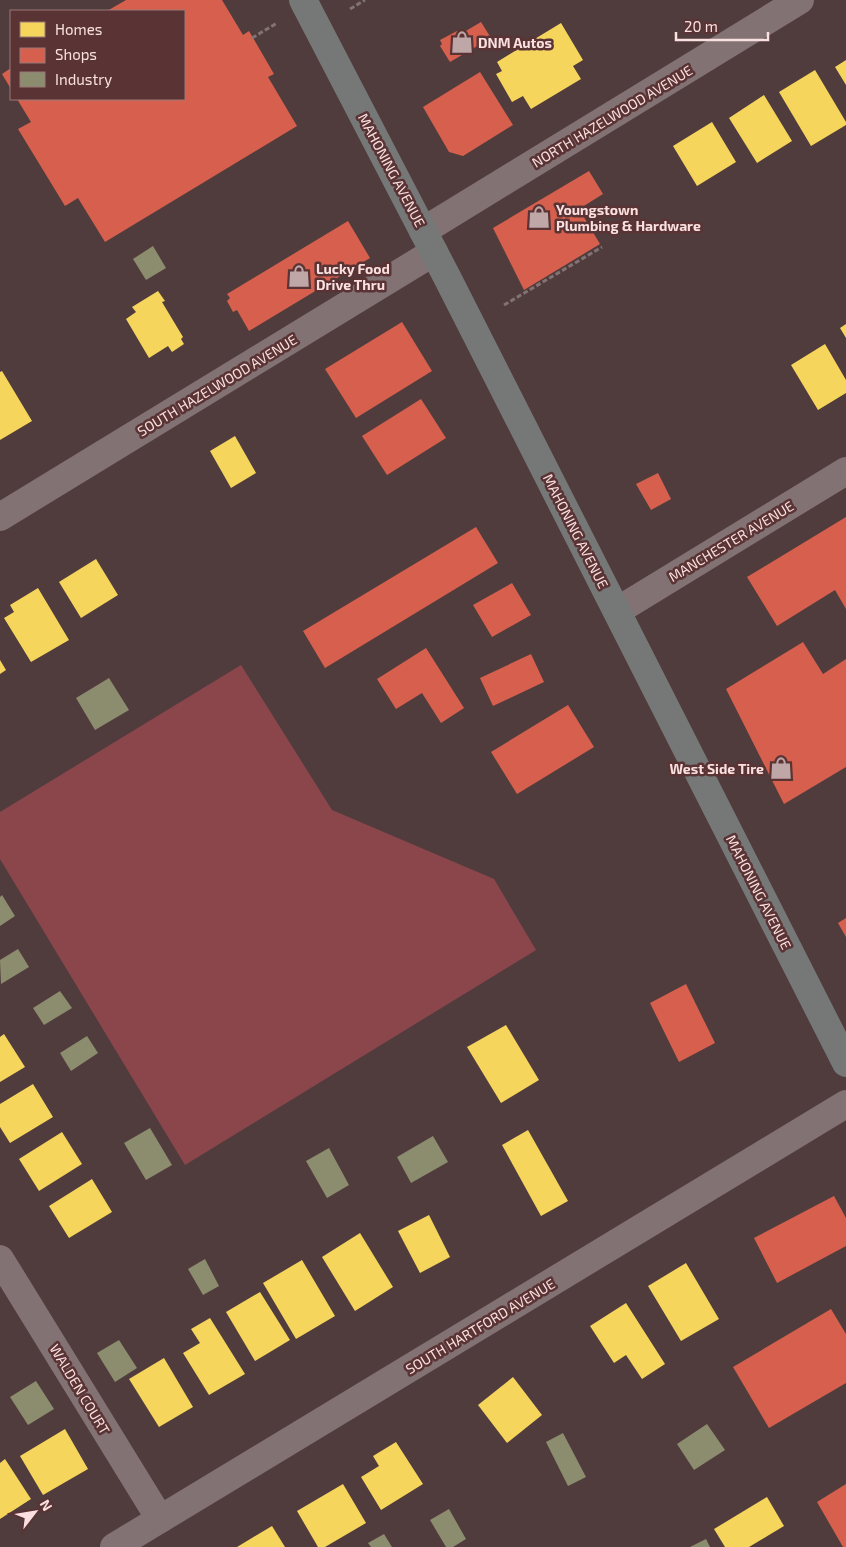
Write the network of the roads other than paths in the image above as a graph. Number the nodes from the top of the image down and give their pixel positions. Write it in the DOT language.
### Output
graph roads {
  1 [pos="303,0"];
  2 [pos="800,0"];
  3 [pos="429,242"];
  4 [pos="846,471"];
  5 [pos="0,517"];
  6 [pos="617,611"];
  7 [pos="846,1063"];
  8 [pos="846,1104"];
  9 [pos="0,1259"];
  10 [pos="160,1519"];
  11 [pos="114,1547"];
  1 -- 3 [label="main road, MAHONING AVENUE"];
  2 -- 3 [label="street, NORTH HAZELWOOD AVENUE"];
  3 -- 5 [label="street, SOUTH HAZELWOOD AVENUE"];
  3 -- 6 [label="main road, MAHONING AVENUE"];
  4 -- 6 [label="street, MANCHESTER AVENUE"];
  6 -- 7 [label="main road, MAHONING AVENUE"];
  8 -- 10 [label="street, SOUTH HARTFORD AVENUE"];
  9 -- 10 [label="street, WALDEN COURT"];
  10 -- 11 [label="street, SOUTH HARTFORD AVENUE"];
}
